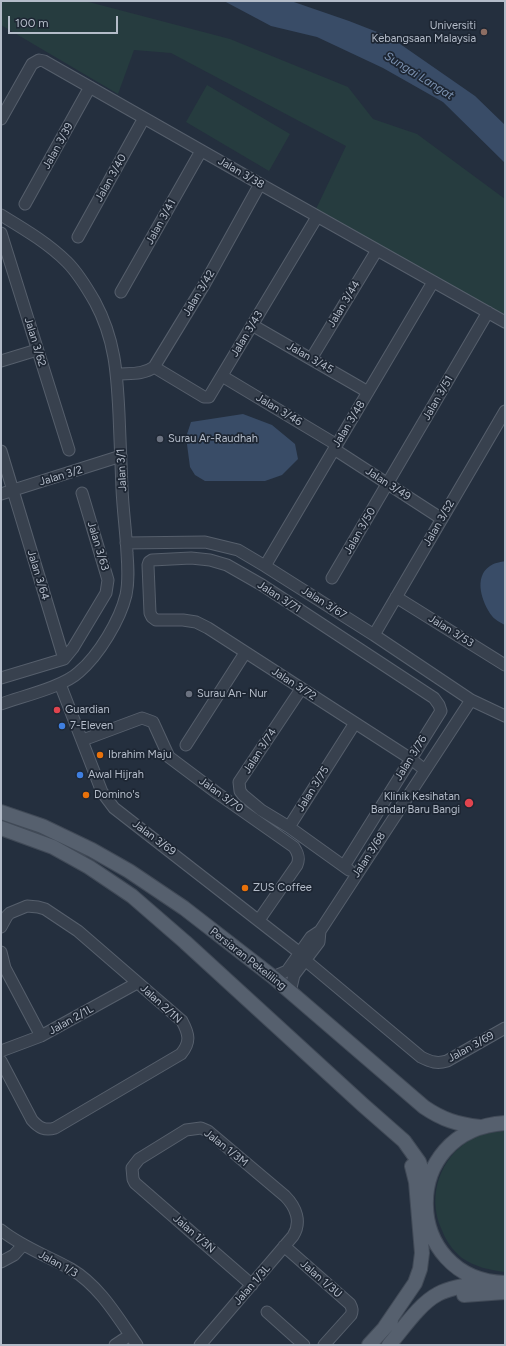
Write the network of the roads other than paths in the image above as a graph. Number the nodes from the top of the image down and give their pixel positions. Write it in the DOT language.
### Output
graph roads {
  1 [pos="90,87"];
  2 [pos="144,118"];
  3 [pos="1,119"];
  4 [pos="201,150"];
  5 [pos="260,184"];
  6 [pos="25,204"];
  7 [pos="1,215"];
  8 [pos="317,217"];
  9 [pos="1,234"];
  10 [pos="78,237"];
  11 [pos="377,250"];
  12 [pos="433,282"];
  13 [pos="121,292"];
  14 [pos="488,312"];
  15 [pos="505,322"];
  16 [pos="252,325"];
  17 [pos="37,350"];
  18 [pos="311,359"];
  19 [pos="1,361"];
  20 [pos="154,367"];
  21 [pos="117,374"];
  22 [pos="222,376"];
  23 [pos="368,392"];
  24 [pos="505,411"];
  25 [pos="335,447"];
  26 [pos="69,450"];
  27 [pos="1,451"];
  28 [pos="121,456"];
  29 [pos="388,484"];
  30 [pos="14,490"];
  31 [pos="82,493"];
  32 [pos="1,494"];
  33 [pos="442,519"];
  34 [pos="126,543"];
  35 [pos="265,566"];
  36 [pos="332,578"];
  37 [pos="396,597"];
  38 [pos="156,620"];
  39 [pos="374,635"];
  40 [pos="245,653"];
  41 [pos="64,659"];
  42 [pos="505,665"];
  43 [pos="1,677"];
  44 [pos="60,684"];
  45 [pos="301,689"];
  46 [pos="471,700"];
  47 [pos="1,704"];
  48 [pos="441,711"];
  49 [pos="505,716"];
  50 [pos="355,723"];
  51 [pos="83,740"];
  52 [pos="186,745"];
  53 [pos="411,759"];
  54 [pos="425,770"];
  55 [pos="1,812"];
  56 [pos="289,827"];
  57 [pos="1,828"];
  58 [pos="344,866"];
  59 [pos="356,875"];
  60 [pos="259,920"];
  61 [pos="1,927"];
  62 [pos="1,952"];
  63 [pos="303,956"];
  64 [pos="273,978"];
  65 [pos="137,983"];
  66 [pos="290,992"];
  67 [pos="505,1028"];
  68 [pos="41,1036"];
  69 [pos="1,1051"];
  70 [pos="1,1061"];
  71 [pos="409,1094"];
  72 [pos="505,1114"];
  73 [pos="505,1122"];
  74 [pos="389,1127"];
  75 [pos="480,1127"];
  76 [pos="136,1183"];
  77 [pos="427,1186"];
  78 [pos="298,1221"];
  79 [pos="428,1222"];
  80 [pos="1,1230"];
  81 [pos="23,1245"];
  82 [pos="284,1246"];
  83 [pos="1,1262"];
  84 [pos="498,1282"];
  85 [pos="252,1285"];
  86 [pos="505,1292"];
  87 [pos="266,1312"];
  88 [pos="385,1327"];
  89 [pos="399,1333"];
  90 [pos="130,1335"];
  91 [pos="115,1345"];
  92 [pos="136,1345"];
  93 [pos="200,1345"];
  94 [pos="304,1345"];
  95 [pos="324,1345"];
  96 [pos="369,1345"];
  97 [pos="389,1345"];
  1 -- 2 [label="street, Jalan 3/38"];
  1 -- 3 [label="street, Jalan 3/38"];
  1 -- 6 [label="street, Jalan 3/39"];
  2 -- 4 [label="street, Jalan 3/38"];
  2 -- 10 [label="street, Jalan 3/40"];
  4 -- 5 [label="street, Jalan 3/38"];
  4 -- 13 [label="street, Jalan 3/41"];
  5 -- 8 [label="street, Jalan 3/38"];
  5 -- 20 [label="street, Jalan 3/42"];
  7 -- 21 [label="street, Jalan 3/1"];
  8 -- 11 [label="street, Jalan 3/38"];
  8 -- 16 [label="street, Jalan 3/43"];
  9 -- 17 [label="street, Jalan 3/62"];
  11 -- 12 [label="street, Jalan 3/38"];
  11 -- 18 [label="street, Jalan 3/44"];
  12 -- 14 [label="street, Jalan 3/38"];
  12 -- 23 [label="street, Jalan 3/48"];
  14 -- 15 [label="street, Jalan 3/38"];
  14 -- 29 [label="street, Jalan 3/51"];
  16 -- 18 [label="street, Jalan 3/45"];
  16 -- 22 [label="street, Jalan 3/43"];
  17 -- 19 [label="street"];
  17 -- 26 [label="street, Jalan 3/62"];
  18 -- 23 [label="street, Jalan 3/45"];
  20 -- 21 [label="street"];
  20 -- 22 [label="street, Jalan 3/43"];
  21 -- 28 [label="street, Jalan 3/1"];
  22 -- 25 [label="street, Jalan 3/46"];
  23 -- 25 [label="street, Jalan 3/48"];
  24 -- 33 [label="street, Jalan 3/52"];
  25 -- 29 [label="street, Jalan 3/49"];
  25 -- 35 [label="street, Jalan 3/48"];
  27 -- 30 [label="street, Jalan 3/64"];
  28 -- 30 [label="street, Jalan 3/2"];
  28 -- 34 [label="street, Jalan 3/1"];
  29 -- 33 [label="street, Jalan 3/49"];
  29 -- 36 [label="street, Jalan 3/50"];
  30 -- 32 [label="street, Jalan 3/2"];
  30 -- 41 [label="street, Jalan 3/64"];
  31 -- 41 [label="street, Jalan 3/63"];
  33 -- 37 [label="street, Jalan 3/52"];
  34 -- 35 [label="street, Jalan 3/67"];
  34 -- 44 [label="street, Jalan 3/1"];
  35 -- 39 [label="street, Jalan 3/67"];
  37 -- 39 [label="street, Jalan 3/52"];
  37 -- 42 [label="street, Jalan 3/53"];
  38 -- 40 [label="street, Jalan 3/72"];
  38 -- 48 [label="street, Jalan 3/71"];
  39 -- 46 [label="street, Jalan 3/67"];
  40 -- 45 [label="street, Jalan 3/72"];
  40 -- 52 [label="street"];
  41 -- 43 [label="street"];
  44 -- 47 [label="street, Jalan 3/1"];
  44 -- 51 [label="street, Jalan 3/69"];
  45 -- 50 [label="street, Jalan 3/72"];
  45 -- 56 [label="street, Jalan 3/74"];
  46 -- 49 [label="street, Jalan 3/67"];
  46 -- 54 [label="street, Jalan 3/68"];
  48 -- 53 [label="street, Jalan 3/76"];
  50 -- 53 [label="street, Jalan 3/72"];
  50 -- 56 [label="street, Jalan 3/75"];
  51 -- 60 [label="street, Jalan 3/69"];
  51 -- 60 [label="street, Jalan 3/70"];
  53 -- 54 [label="street, Jalan 3/72"];
  53 -- 58 [label="street, Jalan 3/76"];
  54 -- 59 [label="street, Jalan 3/68"];
  55 -- 64 [label="main road, Persiaran Pekeliling"];
  56 -- 58 [label="street"];
  57 -- 74 [label="main road"];
  58 -- 59 [label="street"];
  59 -- 63 [label="street, Jalan 3/68"];
  60 -- 63 [label="street, Jalan 3/69"];
  61 -- 65 [label="street, Jalan 2/1N"];
  62 -- 68 [label="street"];
  63 -- 64 [label="street, Jalan 3/68"];
  63 -- 66 [label="street, Jalan 3/68"];
  63 -- 67 [label="street, Jalan 3/69"];
  64 -- 66 [label="main road, Persiaran Pekeliling"];
  65 -- 68 [label="street, Jalan 2/1L"];
  65 -- 70 [label="street, Jalan 2/1N"];
  66 -- 71 [label="main road, Persiaran Pekeliling"];
  68 -- 69 [label="street, Jalan 2/1L"];
  71 -- 72 [label="main road"];
  71 -- 75 [label="main road, Persiaran Pekeliling"];
  73 -- 75 [label="main road"];
  74 -- 77 [label="main road"];
  74 -- 88 [label="main road"];
  75 -- 77 [label="main road"];
  76 -- 78 [label="street, Jalan 1/3M"];
  76 -- 85 [label="street, Jalan 1/3N"];
  77 -- 79 [label="main road"];
  78 -- 82 [label="street, Jalan 1/3L"];
  79 -- 84 [label="main road"];
  79 -- 88 [label="main road"];
  80 -- 81 [label="street, Jalan 1/3"];
  81 -- 83 [label="street"];
  81 -- 90 [label="street, Jalan 1/3"];
  82 -- 85 [label="street, Jalan 1/3L"];
  82 -- 95 [label="street, Jalan 1/3U"];
  84 -- 89 [label="main road"];
  85 -- 93 [label="street, Jalan 1/3L"];
  86 -- 89 [label="main road"];
  87 -- 94 [label="street"];
  88 -- 96 [label="main road"];
  89 -- 97 [label="main road"];
  90 -- 91 [label="street"];
  90 -- 92 [label="street, Jalan 1/3"];
}
